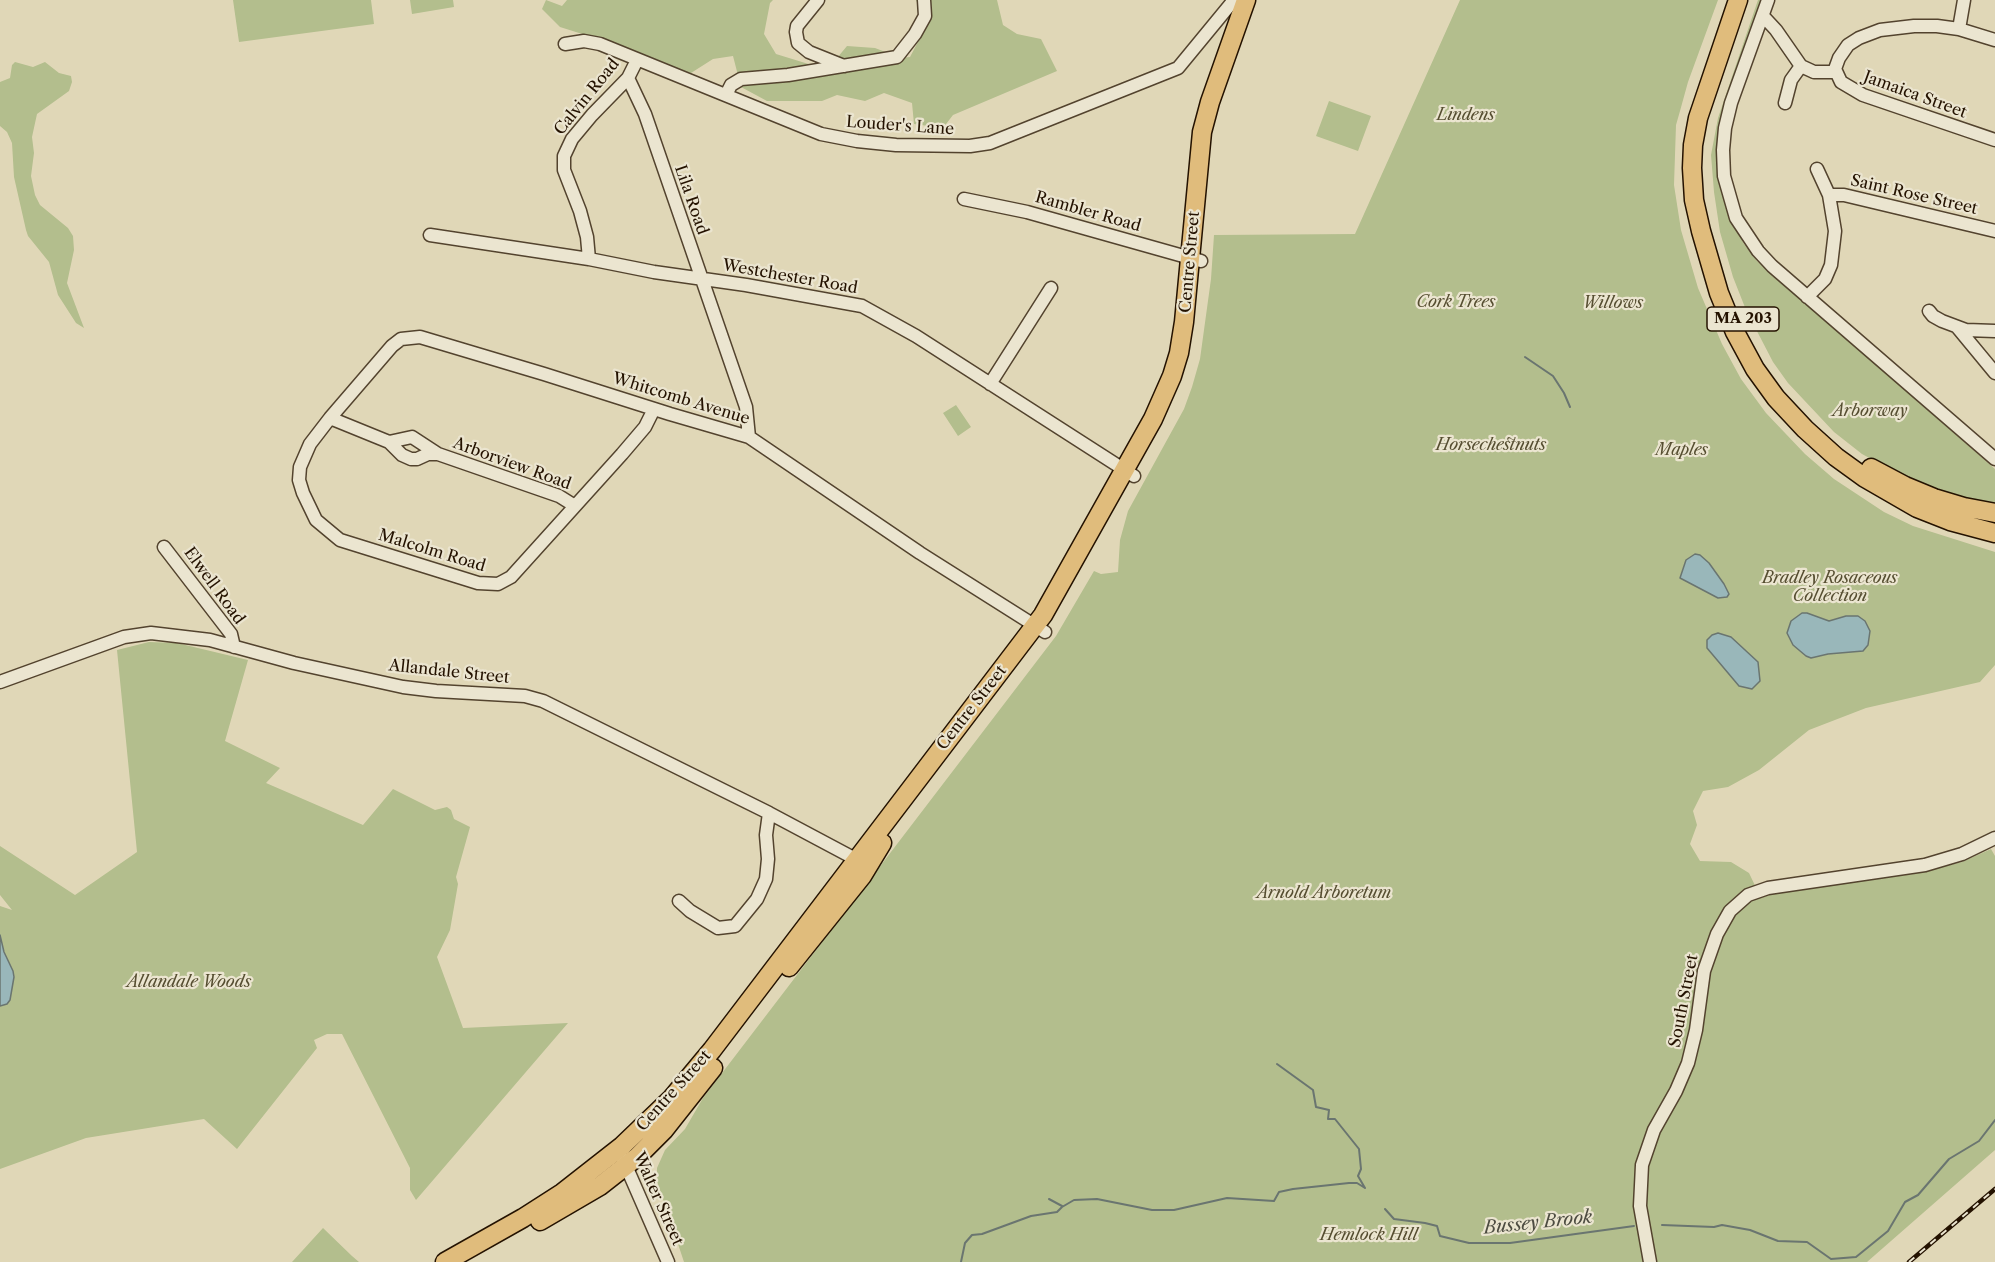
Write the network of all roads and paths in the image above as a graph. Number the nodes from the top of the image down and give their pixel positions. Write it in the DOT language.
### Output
graph roads {
  1 [pos="818,0"];
  2 [pos="924,0"];
  3 [pos="1234,0"];
  4 [pos="1246,0"];
  5 [pos="1258,0"];
  6 [pos="1738,0"];
  7 [pos="1751,0"];
  8 [pos="1768,0"];
  9 [pos="1964,0"];
  10 [pos="1763,16"];
  11 [pos="1215,22"];
  12 [pos="1959,29"];
  13 [pos="1235,30"];
  14 [pos="1995,40"];
  15 [pos="565,44"];
  16 [pos="637,60"];
  17 [pos="846,66"];
  18 [pos="1801,66"];
  19 [pos="1835,72"];
  20 [pos="628,78"];
  21 [pos="726,95"];
  22 [pos="1785,103"];
  23 [pos="1995,140"];
  24 [pos="1817,169"];
  25 [pos="1829,195"];
  26 [pos="964,200"];
  27 [pos="1995,231"];
  28 [pos="430,235"];
  29 [pos="589,259"];
  30 [pos="1196,260"];
  31 [pos="700,279"];
  32 [pos="1051,288"];
  33 [pos="1807,297"];
  34 [pos="1929,311"];
  35 [pos="1957,327"];
  36 [pos="1995,331"];
  37 [pos="1995,373"];
  38 [pos="990,384"];
  39 [pos="654,409"];
  40 [pos="330,418"];
  41 [pos="749,437"];
  42 [pos="389,442"];
  43 [pos="438,454"];
  44 [pos="1995,459"];
  45 [pos="1129,473"];
  46 [pos="575,506"];
  47 [pos="1995,513"];
  48 [pos="1995,533"];
  49 [pos="164,547"];
  50 [pos="1040,629"];
  51 [pos="234,647"];
  52 [pos="0,682"];
  53 [pos="769,813"];
  54 [pos="1995,838"];
  55 [pos="862,862"];
  56 [pos="679,901"];
  57 [pos="623,1158"];
  58 [pos="445,1262"];
  59 [pos="467,1262"];
  60 [pos="668,1262"];
  61 [pos="1650,1262"];
  1 -- 17 [label="street"];
  2 -- 17 [label="street"];
  3 -- 11 [label="street, Louder's Lane"];
  4 -- 13 [label="highway, Centre Street"];
  5 -- 30 [label="highway, Centre Street"];
  6 -- 48 [label="highway, MA 203"];
  7 -- 47 [label="highway, MA 203"];
  8 -- 10 [label="street"];
  9 -- 12 [label="street"];
  10 -- 18 [label="street"];
  10 -- 33 [label="street"];
  11 -- 13 [label="street"];
  11 -- 21 [label="street, Louder's Lane"];
  12 -- 14 [label="street"];
  12 -- 19 [label="street"];
  13 -- 30 [label="highway, Centre Street"];
  15 -- 16 [label="street, Louder's Lane"];
  16 -- 20 [label="street, Calvin Road"];
  16 -- 21 [label="street, Louder's Lane"];
  17 -- 21 [label="street"];
  18 -- 19 [label="street"];
  18 -- 22 [label="street"];
  19 -- 23 [label="street, Jamaica Street"];
  20 -- 29 [label="street, Calvin Road"];
  20 -- 31 [label="street, Lila Road"];
  24 -- 25 [label="street"];
  25 -- 27 [label="street, Saint Rose Street"];
  25 -- 33 [label="street, Saint Rose Street"];
  26 -- 30 [label="street, Rambler Road"];
  28 -- 29 [label="street, Westchester Road"];
  29 -- 31 [label="street, Westchester Road"];
  30 -- 45 [label="highway, Centre Street"];
  31 -- 38 [label="street, Westchester Road"];
  31 -- 41 [label="street, Lila Road"];
  32 -- 38 [label="street"];
  33 -- 44 [label="street"];
  34 -- 35 [label="street"];
  35 -- 36 [label="street"];
  35 -- 37 [label="street"];
  38 -- 45 [label="street, Westchester Road"];
  39 -- 40 [label="street, Whitcomb Avenue"];
  39 -- 41 [label="street, Whitcomb Avenue"];
  39 -- 46 [label="street, Malcolm Road"];
  40 -- 42 [label="street, Arborview Road"];
  40 -- 46 [label="street, Malcolm Road"];
  41 -- 50 [label="street, Whitcomb Avenue"];
  42 -- 43 [label="street, Arborview Road"];
  42 -- 43 [label="street, Arborview Road"];
  43 -- 46 [label="street, Arborview Road"];
  45 -- 50 [label="highway, Centre Street"];
  49 -- 51 [label="street, Elwell Road"];
  50 -- 55 [label="highway, Centre Street"];
  51 -- 52 [label="street, Allandale Street"];
  51 -- 53 [label="street, Allandale Street"];
  53 -- 55 [label="street, Allandale Street"];
  53 -- 56 [label="street"];
  54 -- 61 [label="street, South Street"];
  55 -- 57 [label="highway, Centre Street"];
  57 -- 58 [label="highway, Centre Street"];
  57 -- 59 [label="highway, Centre Street"];
  57 -- 60 [label="street, Walter Street"];
}
